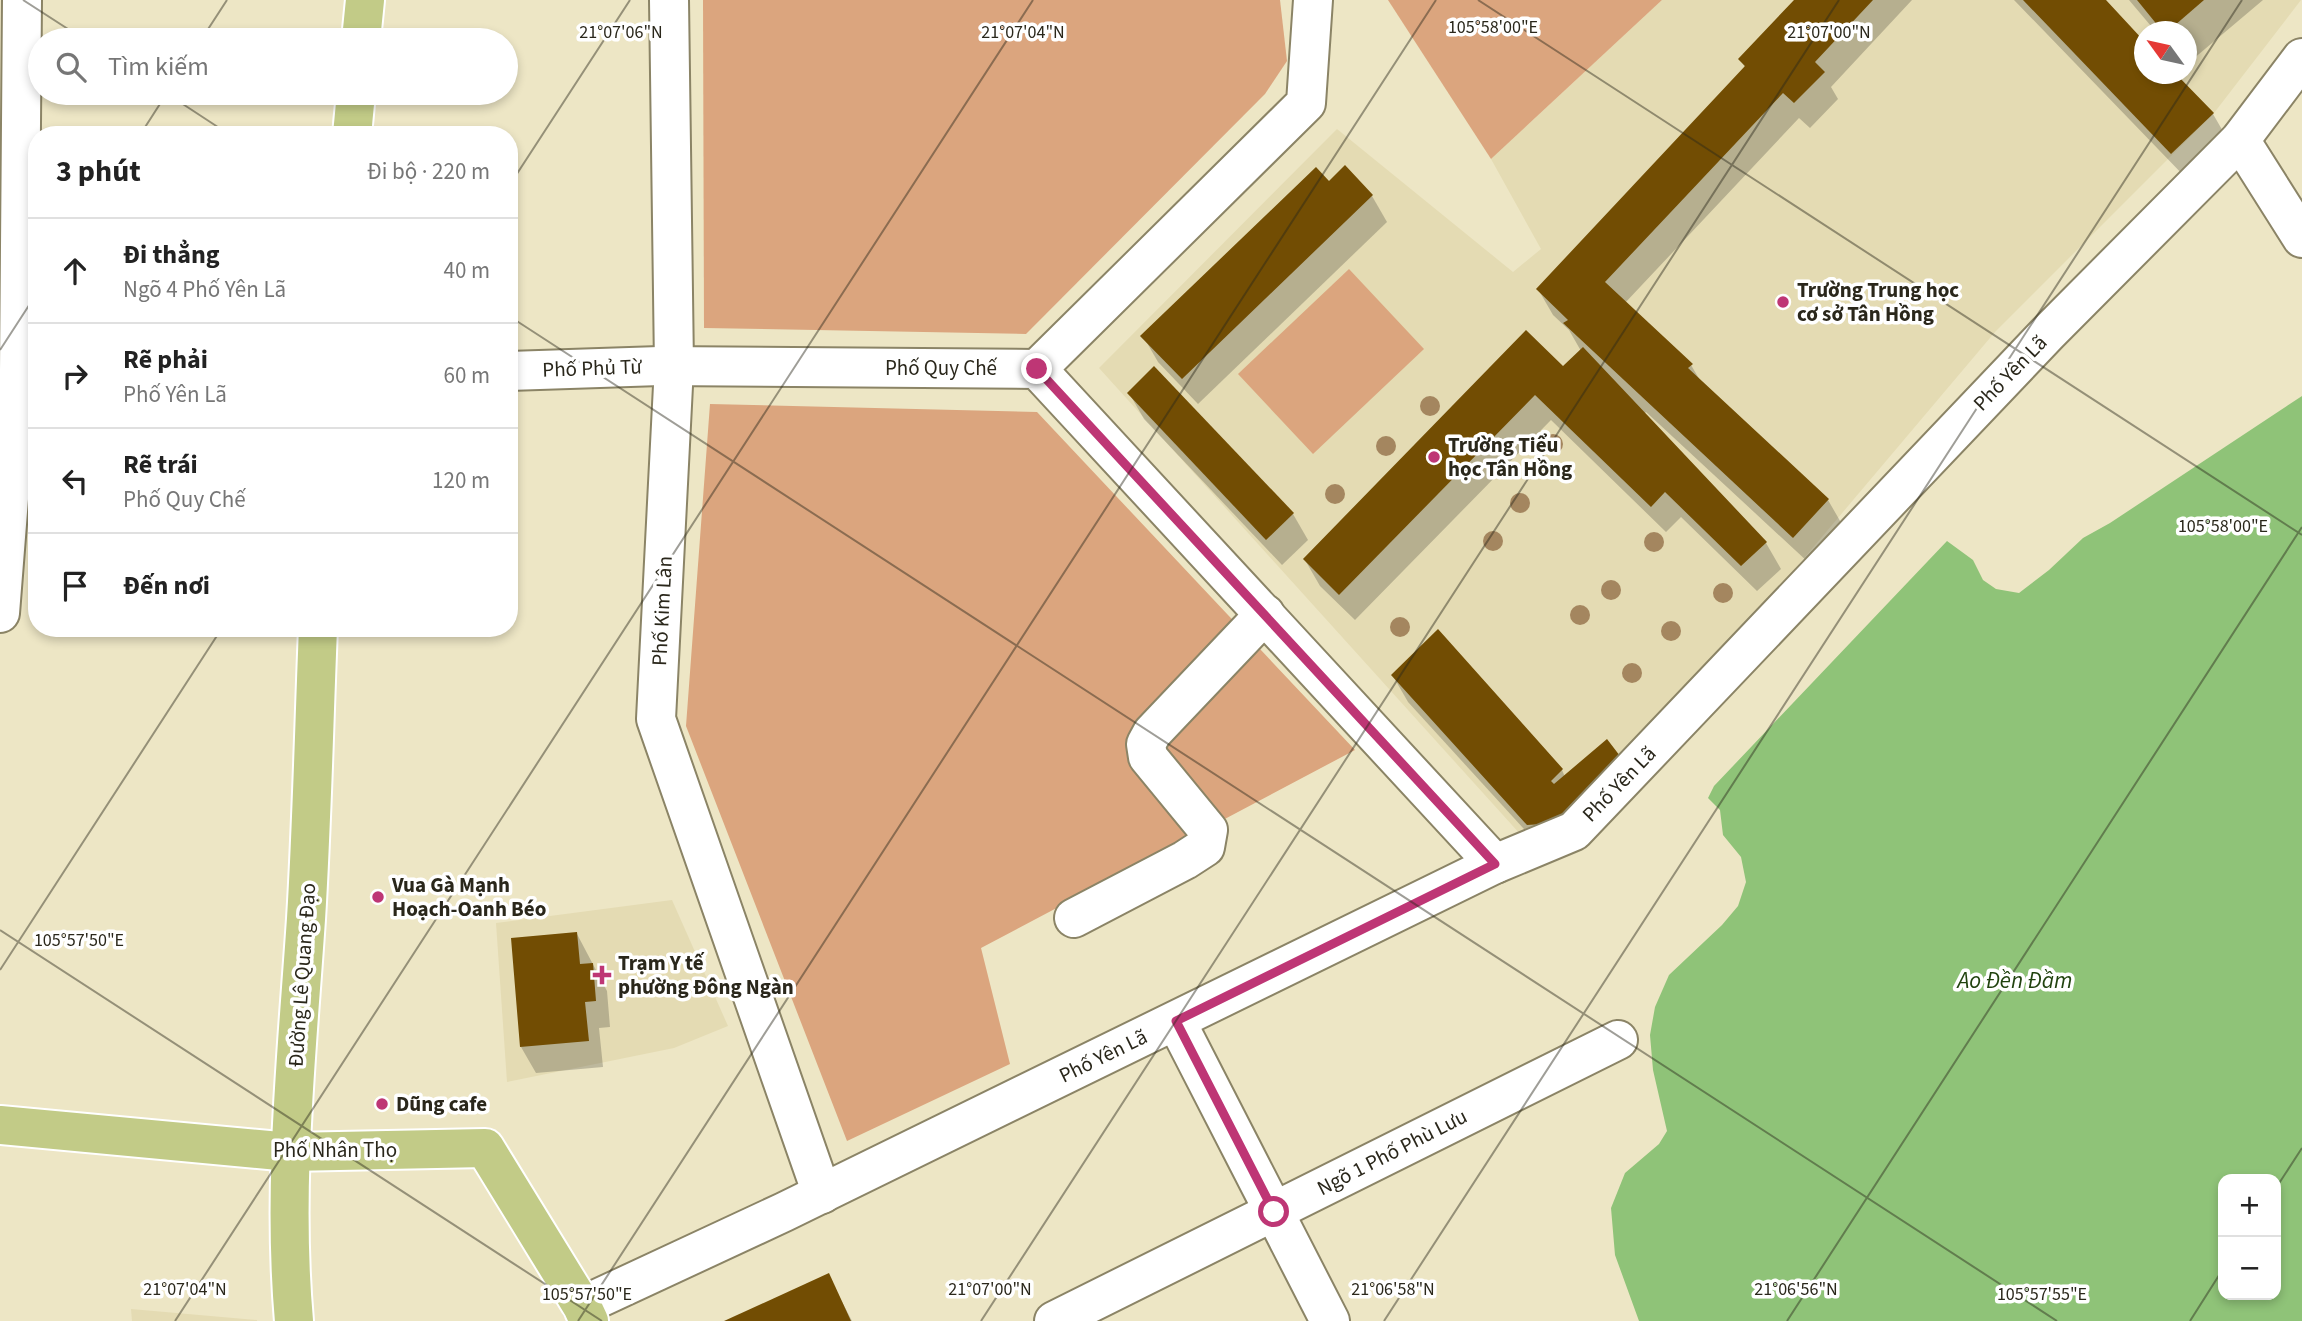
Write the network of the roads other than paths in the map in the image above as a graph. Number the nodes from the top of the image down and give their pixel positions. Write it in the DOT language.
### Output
graph roads {
  1 [pos="22,0"];
  2 [pos="365,0"];
  3 [pos="669,0"];
  4 [pos="1313,0"];
  5 [pos="362,28"];
  6 [pos="2302,58"];
  7 [pos="355,105"];
  8 [pos="353,126"];
  9 [pos="2240,139"];
  10 [pos="2302,237"];
  11 [pos="674,366"];
  12 [pos="1037,369"];
  13 [pos="518,370"];
  14 [pos="19,371"];
  15 [pos="0,613"];
  16 [pos="1265,614"];
  17 [pos="318,637"];
  18 [pos="1495,864"];
  19 [pos="1074,918"];
  20 [pos="1176,1021"];
  21 [pos="1618,1040"];
  22 [pos="0,1125"];
  23 [pos="290,1152"];
  24 [pos="822,1194"];
  25 [pos="1274,1212"];
  26 [pos="1105,1310"];
  27 [pos="586,1313"];
  28 [pos="294,1321"];
  29 [pos="1054,1321"];
  30 [pos="1330,1321"];
  1 -- 14 [label="street"];
  2 -- 5 [label="main road"];
  3 -- 11 [label="street, Phố Kim Lân"];
  4 -- 12 [label="street"];
  6 -- 9 [label="street, Phố Yên Lã"];
  7 -- 8 [label="main road"];
  9 -- 10 [label="street"];
  9 -- 18 [label="street, Phố Yên Lã"];
  11 -- 12 [label="street, Phố Quy Chế"];
  11 -- 13 [label="street, Phố Phủ Từ"];
  11 -- 24 [label="street, Phố Kim Lân"];
  12 -- 16 [label="street"];
  14 -- 15 [label="street"];
  16 -- 18 [label="street"];
  16 -- 19 [label="street"];
  17 -- 23 [label="main road, Đường Lê Quang Đạo"];
  18 -- 20 [label="street, Phố Yên Lã"];
  20 -- 24 [label="street, Phố Yên Lã"];
  20 -- 25 [label="street"];
  21 -- 25 [label="street, Ngõ 1 Phố Phù Lưu"];
  22 -- 23 [label="main road, Phố Nhân Thọ"];
  23 -- 27 [label="main road, Phố Nhân Thọ"];
  23 -- 28 [label="main road, Đường Lê Quang Đạo"];
  24 -- 27 [label="street, Phố Yên Lã"];
  25 -- 26 [label="street, Ngõ 1 Phố Phù Lưu"];
  25 -- 30 [label="street"];
  26 -- 29 [label="street, Ngõ 1 Phố Phù Lưu"];
}
